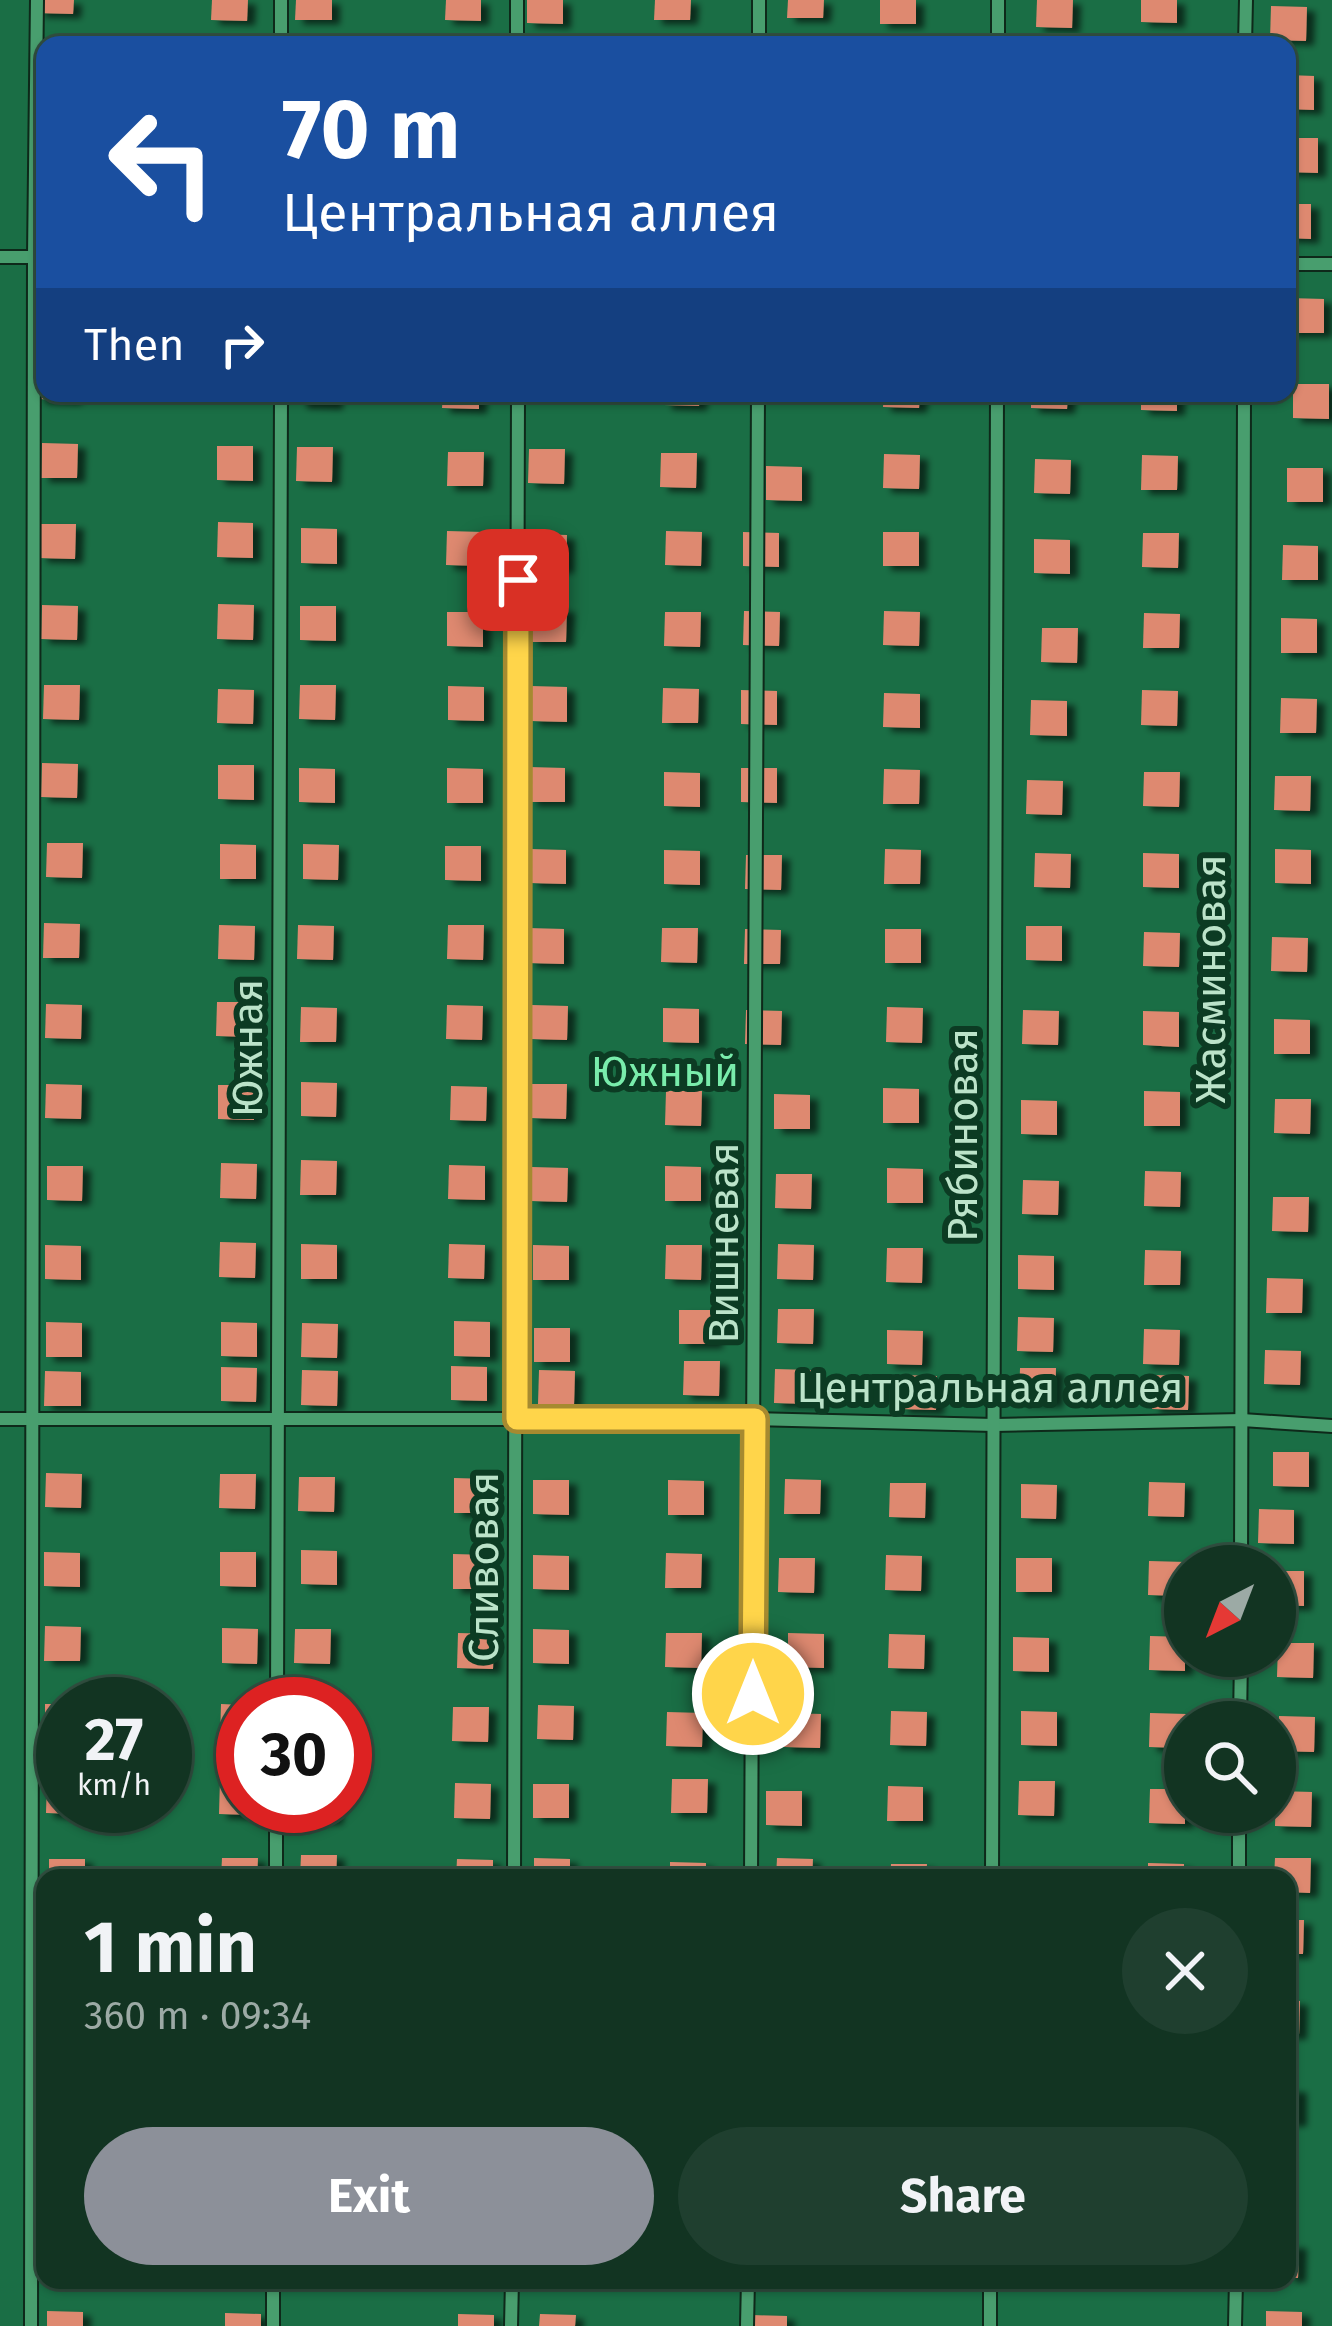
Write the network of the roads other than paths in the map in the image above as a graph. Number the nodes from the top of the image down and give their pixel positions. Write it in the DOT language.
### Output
graph roads {
  1 [pos="37,0"];
  2 [pos="281,0"];
  3 [pos="517,0"];
  4 [pos="759,0"];
  5 [pos="998,0"];
  6 [pos="1246,0"];
  7 [pos="37,36"];
  8 [pos="281,36"];
  9 [pos="517,36"];
  10 [pos="759,36"];
  11 [pos="998,36"];
  12 [pos="1246,36"];
  13 [pos="0,257"];
  14 [pos="36,257"];
  15 [pos="1296,264"];
  16 [pos="1332,264"];
  17 [pos="38,402"];
  18 [pos="281,402"];
  19 [pos="518,402"];
  20 [pos="758,402"];
  21 [pos="997,402"];
  22 [pos="1244,402"];
  23 [pos="279,1418"];
  24 [pos="0,1419"];
  25 [pos="517,1419"];
  26 [pos="755,1419"];
  27 [pos="34,1420"];
  28 [pos="1242,1420"];
  29 [pos="994,1425"];
  30 [pos="1332,1426"];
  31 [pos="1241,1545"];
  32 [pos="277,1677"];
  33 [pos="276,1833"];
  34 [pos="1239,1833"];
  35 [pos="276,1869"];
  36 [pos="514,1869"];
  37 [pos="752,1869"];
  38 [pos="992,1869"];
  39 [pos="1239,1869"];
  40 [pos="273,2289"];
  41 [pos="512,2289"];
  42 [pos="748,2289"];
  43 [pos="990,2289"];
  44 [pos="1236,2289"];
  45 [pos="31,2326"];
  46 [pos="272,2326"];
  47 [pos="512,2326"];
  48 [pos="747,2326"];
  49 [pos="990,2326"];
  50 [pos="1235,2326"];
  1 -- 7 [label="street"];
  2 -- 8 [label="street"];
  3 -- 9 [label="street"];
  4 -- 10 [label="street"];
  5 -- 11 [label="street"];
  6 -- 12 [label="street"];
  13 -- 14 [label="street"];
  15 -- 16 [label="street"];
  17 -- 27 [label="street"];
  18 -- 23 [label="street, Южная"];
  19 -- 25 [label="street, Сливовая"];
  20 -- 26 [label="street, Вишневая"];
  21 -- 29 [label="street, Рябиновая"];
  22 -- 28 [label="street, Жасминовая"];
  23 -- 25 [label="street, Центральная аллея"];
  23 -- 27 [label="street, Центральная аллея"];
  23 -- 32 [label="street, Южная"];
  24 -- 27 [label="street, Центральная аллея"];
  25 -- 26 [label="street, Центральная аллея"];
  25 -- 36 [label="street, Сливовая"];
  26 -- 29 [label="street, Центральная аллея"];
  26 -- 37 [label="street, Вишневая"];
  27 -- 45 [label="street"];
  28 -- 29 [label="street, Центральная аллея"];
  28 -- 30 [label="street, Центральная аллея"];
  28 -- 31 [label="street, Жасминовая"];
  29 -- 38 [label="street, Рябиновая"];
  33 -- 35 [label="street"];
  34 -- 39 [label="street"];
  40 -- 46 [label="street"];
  41 -- 47 [label="street"];
  42 -- 48 [label="street"];
  43 -- 49 [label="street"];
  44 -- 50 [label="street"];
}
